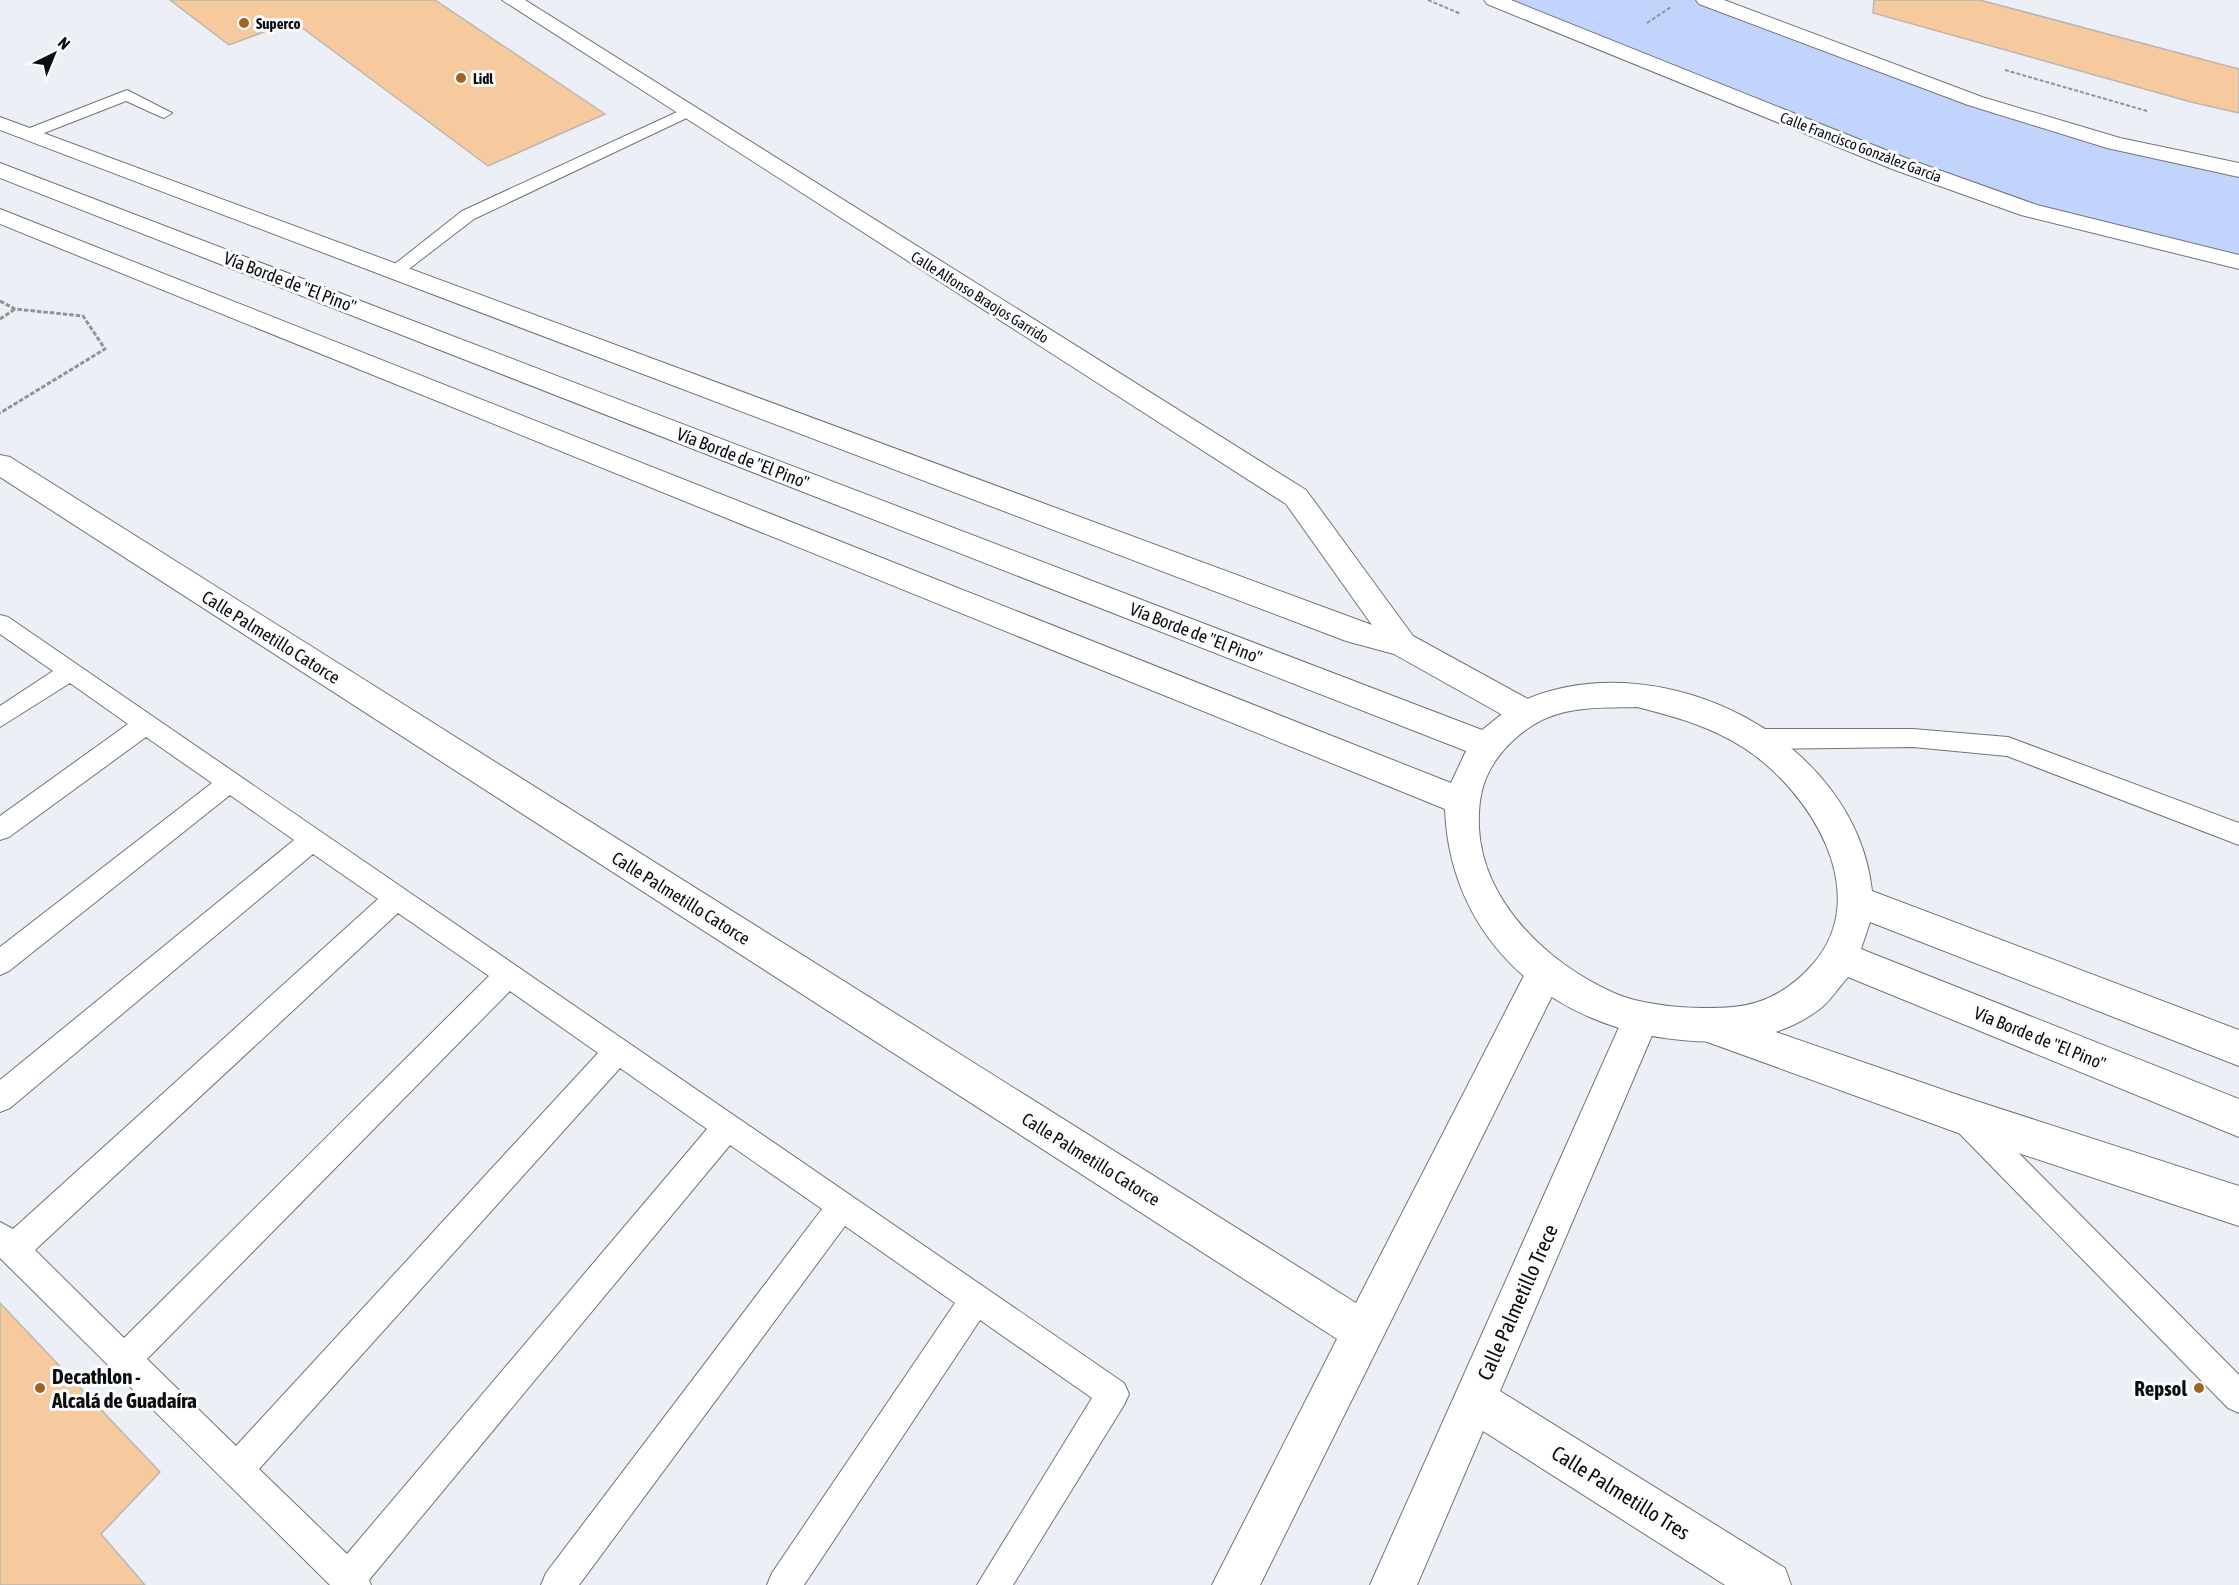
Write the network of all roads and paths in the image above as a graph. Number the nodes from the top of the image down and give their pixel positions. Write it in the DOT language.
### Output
graph roads {
  1 [pos="512,0"];
  2 [pos="1494,0"];
  3 [pos="1706,0"];
  4 [pos="1679,1"];
  5 [pos="1642,26"];
  6 [pos="1995,67"];
  7 [pos="164,112"];
  8 [pos="688,112"];
  9 [pos="2150,112"];
  10 [pos="0,123"];
  11 [pos="28,134"];
  12 [pos="0,170"];
  13 [pos="2239,170"];
  14 [pos="0,216"];
  15 [pos="2239,262"];
  16 [pos="395,271"];
  17 [pos="0,300"];
  18 [pos="15,309"];
  19 [pos="0,319"];
  20 [pos="0,413"];
  21 [pos="0,464"];
  22 [pos="0,623"];
  23 [pos="1402,644"];
  24 [pos="70,671"];
  25 [pos="1526,713"];
  26 [pos="0,718"];
  27 [pos="146,724"];
  28 [pos="1756,739"];
  29 [pos="1486,745"];
  30 [pos="230,782"];
  31 [pos="1461,801"];
  32 [pos="0,830"];
  33 [pos="2239,834"];
  34 [pos="313,839"];
  35 [pos="398,897"];
  36 [pos="1856,901"];
  37 [pos="1842,958"];
  38 [pos="0,963"];
  39 [pos="1545,972"];
  40 [pos="508,975"];
  41 [pos="1641,1019"];
  42 [pos="1712,1027"];
  43 [pos="2239,1048"];
  44 [pos="618,1051"];
  45 [pos="0,1098"];
  46 [pos="1961,1115"];
  47 [pos="2239,1118"];
  48 [pos="727,1126"];
  49 [pos="842,1206"];
  50 [pos="2239,1206"];
  51 [pos="6,1243"];
  52 [pos="976,1299"];
  53 [pos="1362,1331"];
  54 [pos="125,1359"];
  55 [pos="2239,1397"];
  56 [pos="1474,1400"];
  57 [pos="236,1470"];
  58 [pos="351,1582"];
  59 [pos="558,1585"];
  60 [pos="784,1585"];
  61 [pos="994,1585"];
  62 [pos="1235,1585"];
  63 [pos="1394,1585"];
  64 [pos="1768,1585"];
  1 -- 8 [label="street, Calle Alfonso Braojos Garrido"];
  2 -- 15 [label="street, Calle Francisco González García"];
  3 -- 13 [label="street"];
  4 -- 5 [label="path"];
  6 -- 9 [label="path"];
  7 -- 11 [label="lane"];
  8 -- 16 [label="lane"];
  8 -- 23 [label="street, Calle Alfonso Braojos Garrido"];
  10 -- 11 [label="street"];
  11 -- 16 [label="street"];
  12 -- 29 [label="street, Vía Borde de \"El Pino\""];
  14 -- 31 [label="street"];
  16 -- 23 [label="street"];
  17 -- 18 [label="path"];
  18 -- 19 [label="path"];
  18 -- 20 [label="path"];
  21 -- 53 [label="street, Calle Palmetillo Catorce"];
  22 -- 24 [label="lane"];
  23 -- 25 [label="street"];
  24 -- 26 [label="lane"];
  24 -- 27 [label="lane"];
  25 -- 28 [label="street"];
  25 -- 29 [label="street"];
  27 -- 30 [label="lane"];
  27 -- 32 [label="lane"];
  28 -- 33 [label="lane"];
  28 -- 36 [label="street"];
  29 -- 31 [label="street"];
  30 -- 34 [label="lane"];
  30 -- 38 [label="lane"];
  31 -- 39 [label="street"];
  34 -- 35 [label="lane"];
  34 -- 45 [label="lane"];
  35 -- 40 [label="lane"];
  35 -- 51 [label="lane"];
  36 -- 37 [label="street"];
  36 -- 43 [label="street"];
  37 -- 42 [label="street"];
  37 -- 47 [label="street, Vía Borde de \"El Pino\""];
  39 -- 41 [label="street"];
  39 -- 53 [label="street"];
  40 -- 44 [label="lane"];
  40 -- 54 [label="lane"];
  41 -- 42 [label="street"];
  41 -- 56 [label="street, Calle Palmetillo Trece"];
  42 -- 46 [label="street"];
  44 -- 48 [label="lane"];
  44 -- 57 [label="lane"];
  46 -- 50 [label="street"];
  46 -- 55 [label="lane"];
  48 -- 49 [label="lane"];
  48 -- 58 [label="lane"];
  49 -- 52 [label="lane"];
  49 -- 59 [label="lane"];
  51 -- 54 [label="lane"];
  52 -- 60 [label="lane"];
  52 -- 61 [label="lane"];
  53 -- 62 [label="street"];
  54 -- 57 [label="lane"];
  56 -- 63 [label="street, Calle Palmetillo Trece"];
  56 -- 64 [label="street, Calle Palmetillo Tres"];
  57 -- 58 [label="lane"];
}
